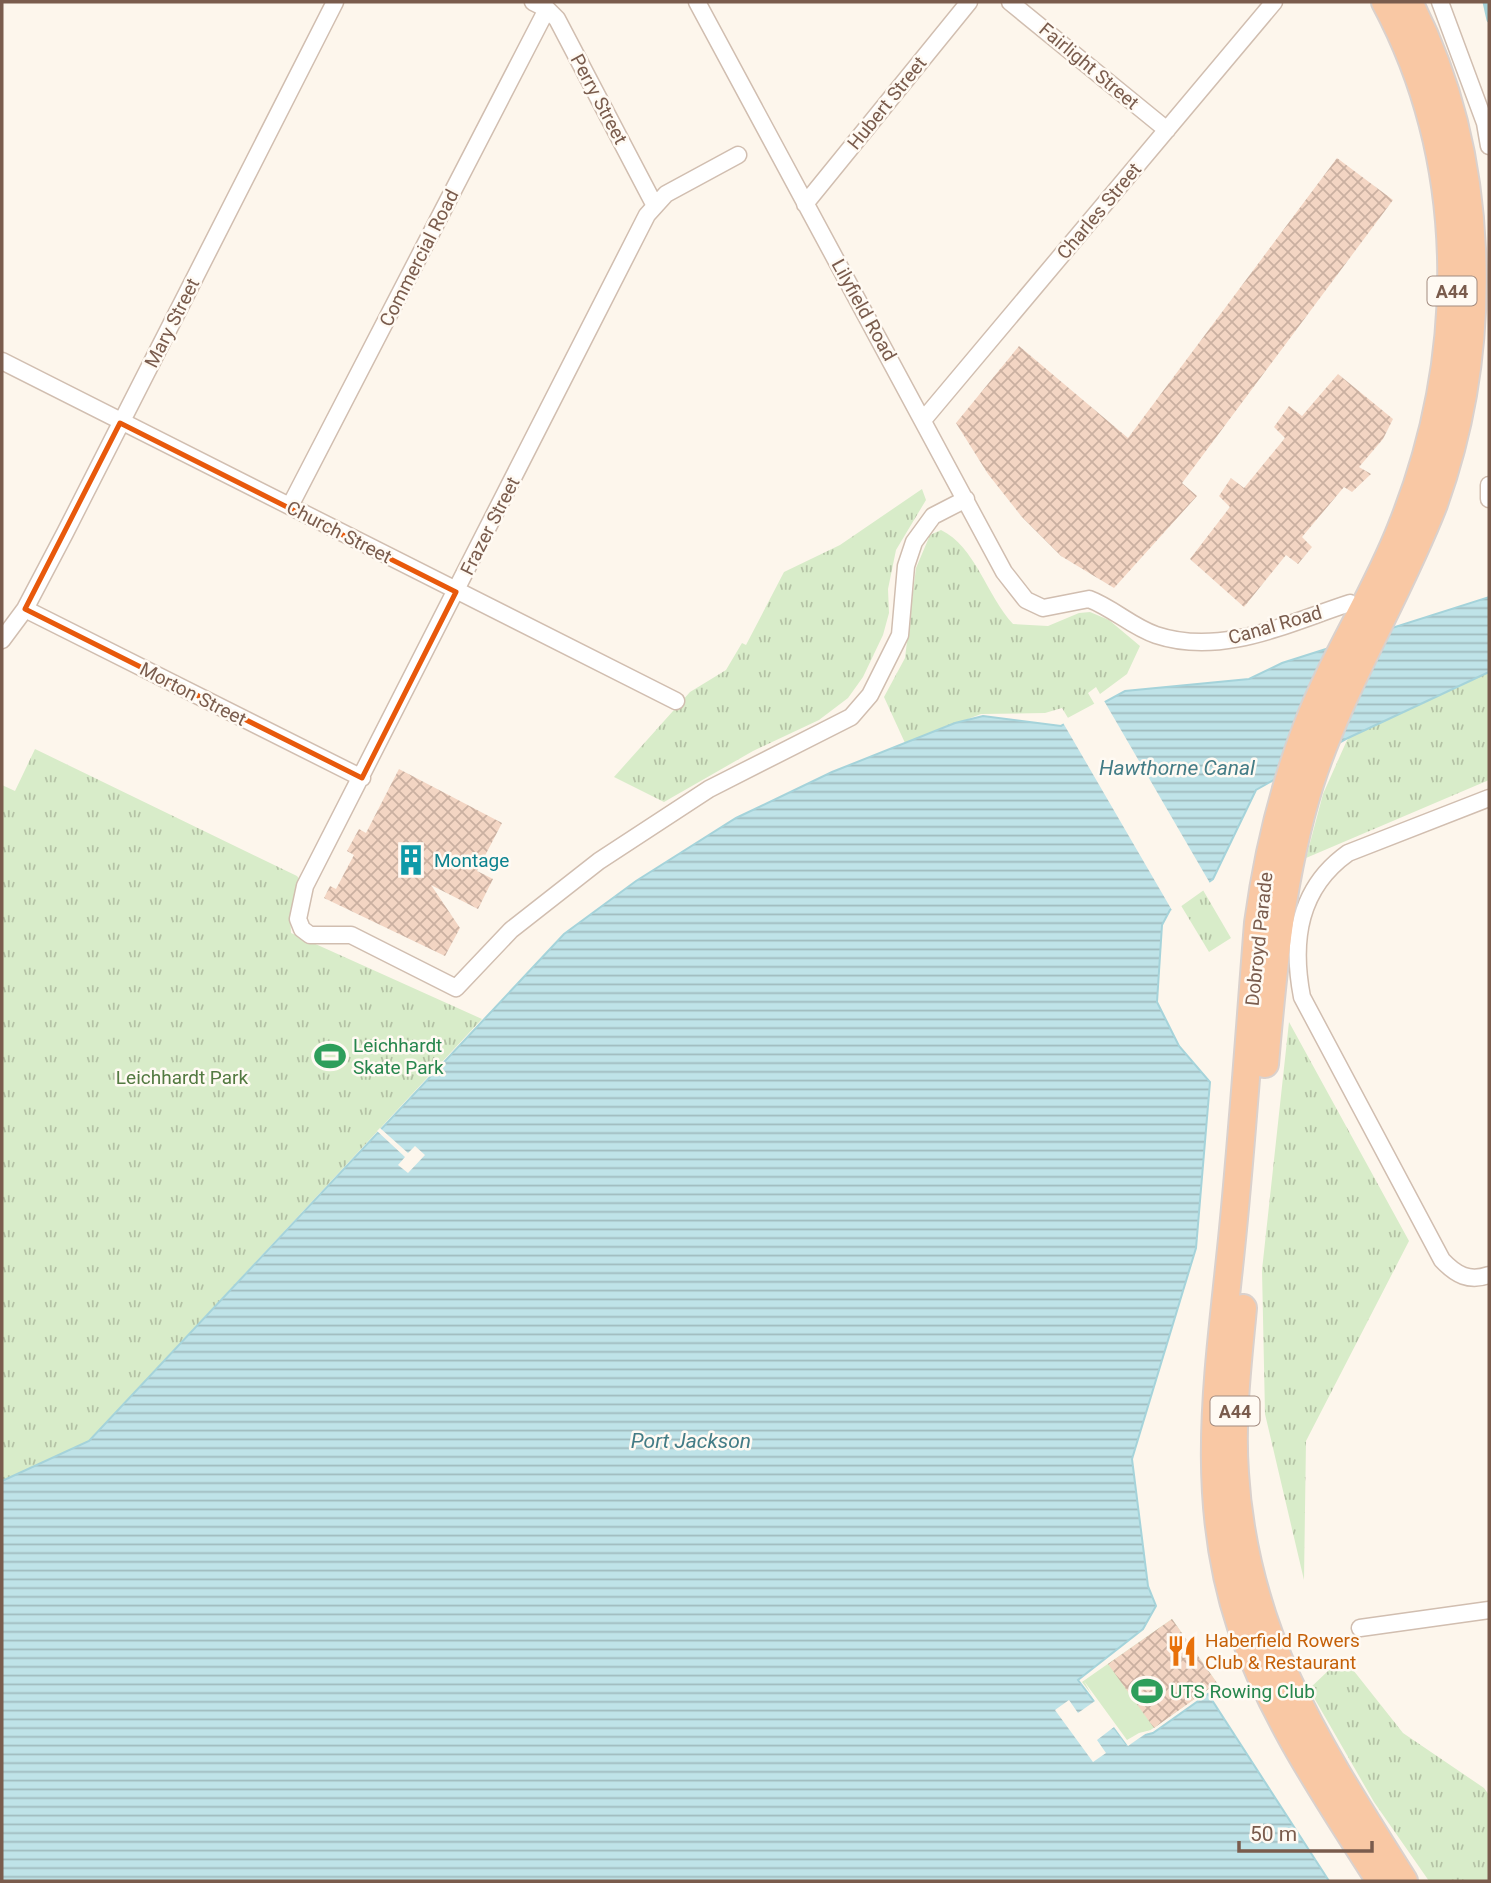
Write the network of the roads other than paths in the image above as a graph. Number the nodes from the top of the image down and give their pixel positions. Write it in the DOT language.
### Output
graph roads {
  1 [pos="335,2"];
  2 [pos="697,2"];
  3 [pos="969,2"];
  4 [pos="1010,2"];
  5 [pos="1274,2"];
  6 [pos="1385,2"];
  7 [pos="1409,2"];
  8 [pos="1440,2"];
  9 [pos="540,5"];
  10 [pos="1167,130"];
  11 [pos="1489,146"];
  12 [pos="738,155"];
  13 [pos="660,199"];
  14 [pos="805,204"];
  15 [pos="2,361"];
  16 [pos="924,419"];
  17 [pos="120,423"];
  18 [pos="1489,485"];
  19 [pos="966,499"];
  20 [pos="1489,499"];
  21 [pos="290,506"];
  22 [pos="456,592"];
  23 [pos="1350,603"];
  24 [pos="1043,608"];
  25 [pos="25,609"];
  26 [pos="7,620"];
  27 [pos="2,640"];
  28 [pos="676,701"];
  29 [pos="362,778"];
  30 [pos="1489,798"];
  31 [pos="1489,1275"];
  32 [pos="1489,1610"];
  33 [pos="1360,1628"];
  34 [pos="1380,1881"];
  35 [pos="1404,1881"];
  1 -- 17 [label="street, Mary Street"];
  2 -- 14 [label="street, Lilyfield Road"];
  3 -- 14 [label="street, Hubert Street"];
  4 -- 10 [label="street, Fairlight Street"];
  5 -- 10 [label="street, Charles Street"];
  6 -- 34 [label="highway, Dobroyd Parade / A44"];
  7 -- 35 [label="highway, Dobroyd Parade / A44"];
  8 -- 11 [label="street"];
  9 -- 13 [label="street, Perry Street"];
  9 -- 21 [label="street, Commercial Road"];
  10 -- 16 [label="street, Charles Street"];
  12 -- 13 [label="street"];
  13 -- 22 [label="street, Frazer Street"];
  14 -- 16 [label="street, Lilyfield Road"];
  15 -- 17 [label="street, Church Street"];
  16 -- 19 [label="street, Lilyfield Road"];
  17 -- 21 [label="street, Church Street"];
  17 -- 25 [label="street, Mary Street"];
  18 -- 20 [label="street"];
  19 -- 24 [label="street, Lilyfield Road"];
  19 -- 29 [label="street, Frazer Street"];
  21 -- 22 [label="street, Church Street"];
  22 -- 28 [label="street, Church Street"];
  22 -- 29 [label="street, Frazer Street"];
  23 -- 24 [label="street, Canal Road"];
  25 -- 26 [label="street, Mary Street"];
  25 -- 29 [label="street, Morton Street"];
  26 -- 27 [label="street, Mary Street"];
  30 -- 31 [label="street, Dobroyd Parade"];
  32 -- 33 [label="street"];
}
